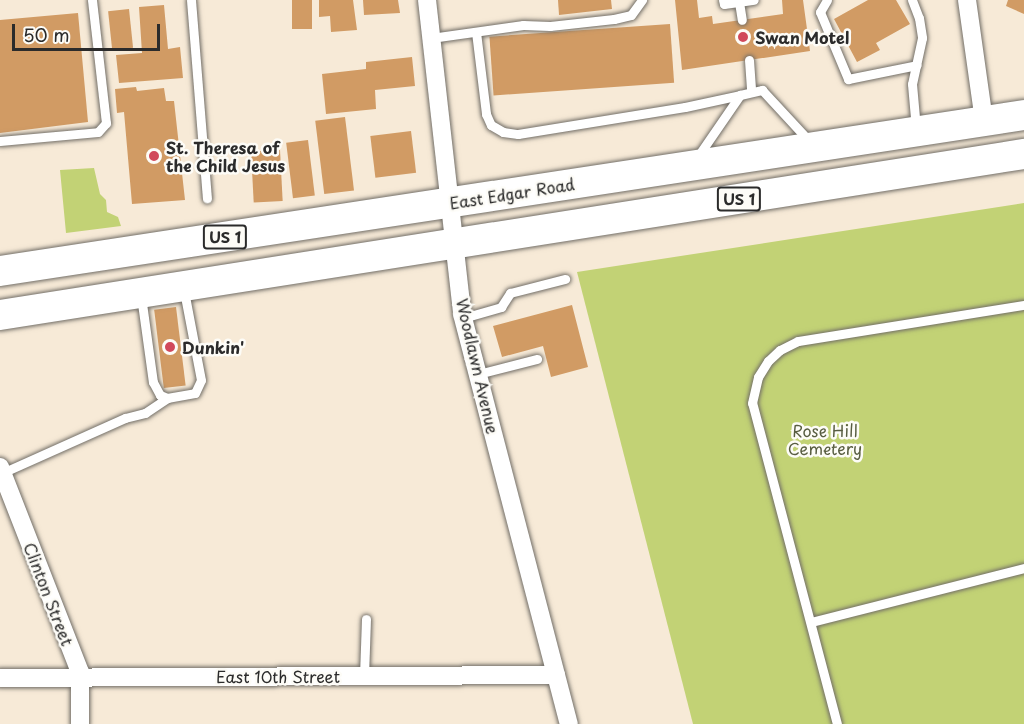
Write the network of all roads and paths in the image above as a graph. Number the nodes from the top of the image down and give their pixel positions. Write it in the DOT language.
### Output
graph roads {
  1 [pos="92,0"];
  2 [pos="191,0"];
  3 [pos="427,0"];
  4 [pos="642,0"];
  5 [pos="723,0"];
  6 [pos="754,0"];
  7 [pos="827,0"];
  8 [pos="912,0"];
  9 [pos="968,0"];
  10 [pos="739,2"];
  11 [pos="742,20"];
  12 [pos="476,32"];
  13 [pos="431,38"];
  14 [pos="749,60"];
  15 [pos="916,65"];
  16 [pos="751,92"];
  17 [pos="740,95"];
  18 [pos="1024,115"];
  19 [pos="984,121"];
  20 [pos="916,131"];
  21 [pos="0,141"];
  22 [pos="815,147"];
  23 [pos="1024,154"];
  24 [pos="692,165"];
  25 [pos="207,198"];
  26 [pos="450,202"];
  27 [pos="455,244"];
  28 [pos="0,271"];
  29 [pos="564,279"];
  30 [pos="188,286"];
  31 [pos="140,294"];
  32 [pos="1024,305"];
  33 [pos="0,315"];
  34 [pos="463,318"];
  35 [pos="537,358"];
  36 [pos="478,374"];
  37 [pos="167,398"];
  38 [pos="1,470"];
  39 [pos="1024,568"];
  40 [pos="366,619"];
  41 [pos="811,622"];
  42 [pos="556,675"];
  43 [pos="364,676"];
  44 [pos="80,677"];
  45 [pos="0,678"];
  46 [pos="80,724"];
  47 [pos="569,724"];
  48 [pos="837,724"];
  1 -- 21 [label="lane"];
  2 -- 25 [label="lane"];
  3 -- 13 [label="street, Woodlawn Avenue"];
  4 -- 12 [label="lane"];
  5 -- 10 [label="lane"];
  6 -- 10 [label="lane"];
  7 -- 15 [label="lane"];
  8 -- 15 [label="lane"];
  9 -- 19 [label="street"];
  10 -- 11 [label="lane"];
  12 -- 13 [label="lane"];
  12 -- 17 [label="lane"];
  13 -- 26 [label="street, Woodlawn Avenue"];
  14 -- 16 [label="lane"];
  15 -- 20 [label="lane"];
  16 -- 17 [label="lane"];
  16 -- 22 [label="lane"];
  17 -- 24 [label="lane"];
  18 -- 19 [label="highway, East Edgar Road / US 1"];
  19 -- 20 [label="highway, East Edgar Road / US 1"];
  20 -- 22 [label="highway, East Edgar Road / US 1"];
  22 -- 24 [label="highway, East Edgar Road / US 1"];
  23 -- 27 [label="highway, US 1"];
  24 -- 26 [label="highway, East Edgar Road / US 1"];
  26 -- 27 [label="street, Woodlawn Avenue"];
  26 -- 28 [label="highway, East Edgar Road / US 1"];
  27 -- 30 [label="highway, US 1"];
  27 -- 34 [label="street, Woodlawn Avenue"];
  29 -- 34 [label="lane"];
  30 -- 31 [label="highway, US 1"];
  30 -- 37 [label="lane"];
  31 -- 33 [label="highway, US 1"];
  31 -- 37 [label="lane"];
  32 -- 41 [label="lane"];
  34 -- 36 [label="street, Woodlawn Avenue"];
  35 -- 36 [label="lane"];
  36 -- 42 [label="street, Woodlawn Avenue"];
  37 -- 38 [label="lane"];
  38 -- 44 [label="street, Clinton Street"];
  39 -- 41 [label="lane"];
  40 -- 43 [label="lane"];
  41 -- 48 [label="lane"];
  42 -- 43 [label="street, East 10th Street"];
  42 -- 47 [label="street, Woodlawn Avenue"];
  43 -- 44 [label="street, East 10th Street"];
  44 -- 45 [label="street, East 10th Street"];
  44 -- 46 [label="street, Clinton Street"];
}
